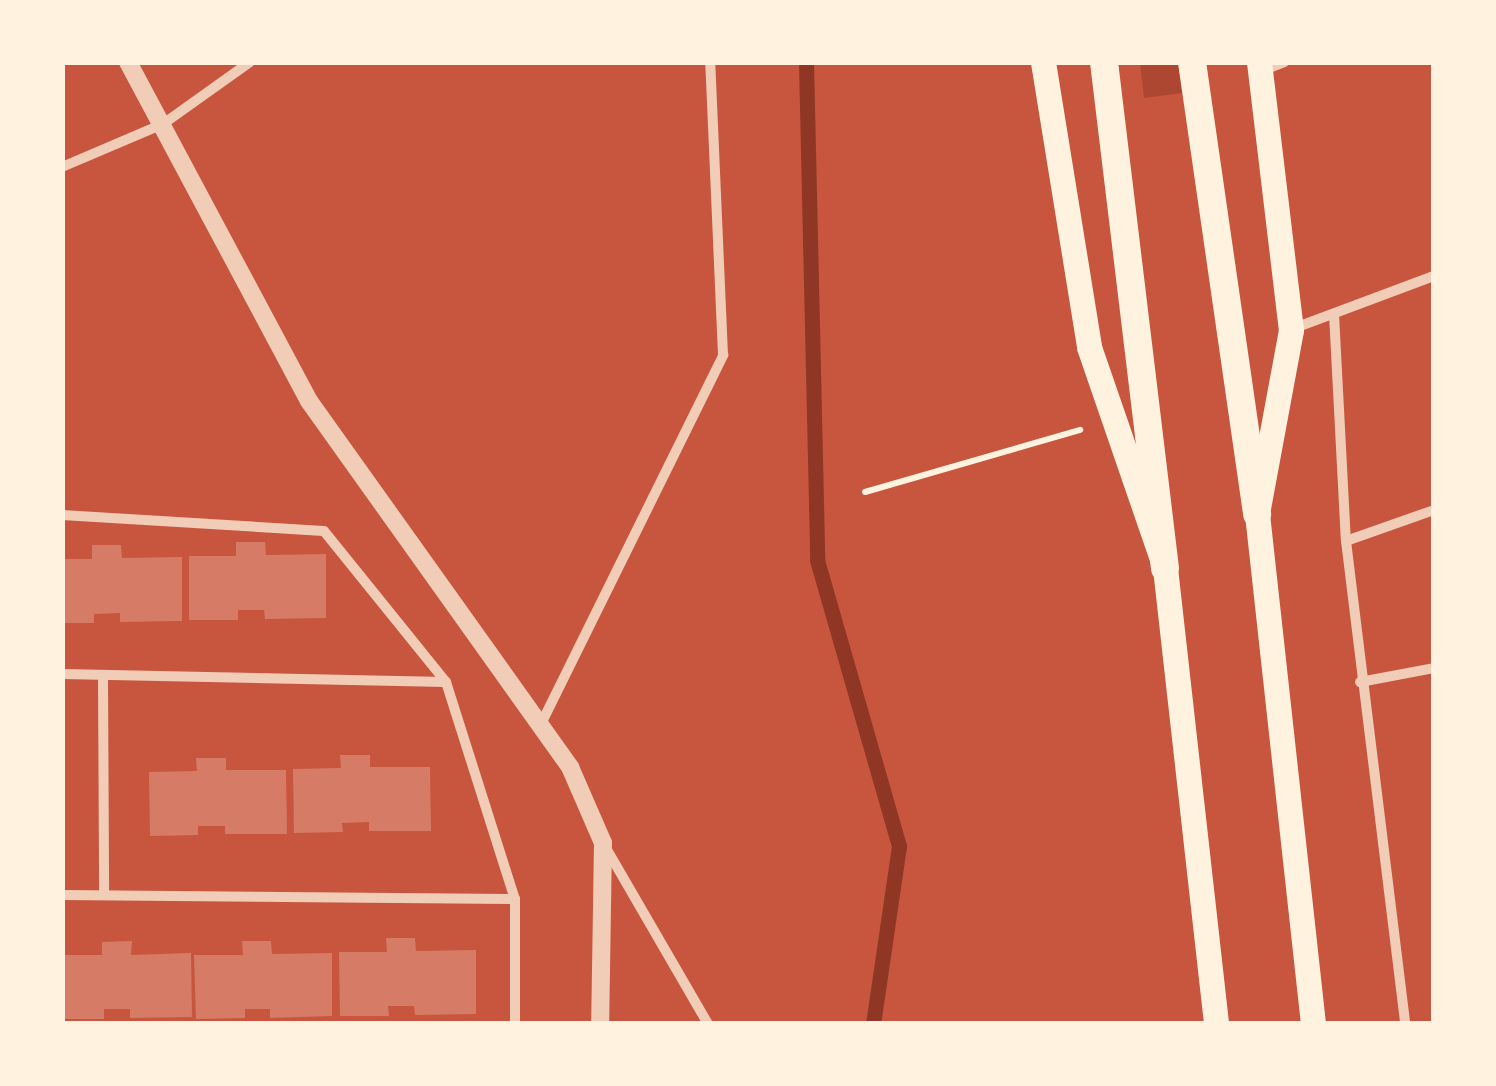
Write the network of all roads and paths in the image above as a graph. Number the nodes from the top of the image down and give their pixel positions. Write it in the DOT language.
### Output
graph roads {
  1 [pos="128,62"];
  2 [pos="250,62"];
  3 [pos="710,62"];
  4 [pos="1043,62"];
  5 [pos="1104,62"];
  6 [pos="1192,62"];
  7 [pos="1268,65"];
  8 [pos="164,124"];
  9 [pos="62,167"];
  10 [pos="1434,276"];
  11 [pos="1334,314"];
  12 [pos="1291,330"];
  13 [pos="1114,420"];
  14 [pos="865,492"];
  15 [pos="1434,510"];
  16 [pos="1257,514"];
  17 [pos="62,515"];
  18 [pos="1346,541"];
  19 [pos="1165,568"];
  20 [pos="1434,668"];
  21 [pos="62,674"];
  22 [pos="104,677"];
  23 [pos="446,682"];
  24 [pos="1360,682"];
  25 [pos="540,727"];
  26 [pos="604,843"];
  27 [pos="62,894"];
  28 [pos="104,895"];
  29 [pos="515,899"];
  30 [pos="515,1024"];
  31 [pos="600,1024"];
  32 [pos="708,1024"];
  33 [pos="1216,1024"];
  34 [pos="1313,1024"];
  35 [pos="1405,1024"];
  1 -- 8 [label="street"];
  2 -- 8 [label="street"];
  3 -- 25 [label="street"];
  4 -- 13 [label="main road"];
  5 -- 19 [label="highway"];
  6 -- 16 [label="highway"];
  7 -- 12 [label="main road"];
  8 -- 9 [label="street"];
  8 -- 25 [label="street"];
  10 -- 11 [label="street"];
  11 -- 12 [label="street"];
  11 -- 18 [label="street"];
  12 -- 16 [label="main road"];
  13 -- 14 [label="path"];
  13 -- 19 [label="main road"];
  15 -- 18 [label="street"];
  16 -- 34 [label="main road"];
  17 -- 23 [label="street"];
  18 -- 24 [label="street"];
  19 -- 33 [label="main road"];
  20 -- 24 [label="street"];
  21 -- 22 [label="street"];
  22 -- 23 [label="street"];
  22 -- 28 [label="street"];
  23 -- 29 [label="street"];
  24 -- 35 [label="street"];
  25 -- 26 [label="street"];
  26 -- 31 [label="street"];
  26 -- 32 [label="street"];
  27 -- 28 [label="street"];
  28 -- 29 [label="street"];
  29 -- 30 [label="street"];
}
